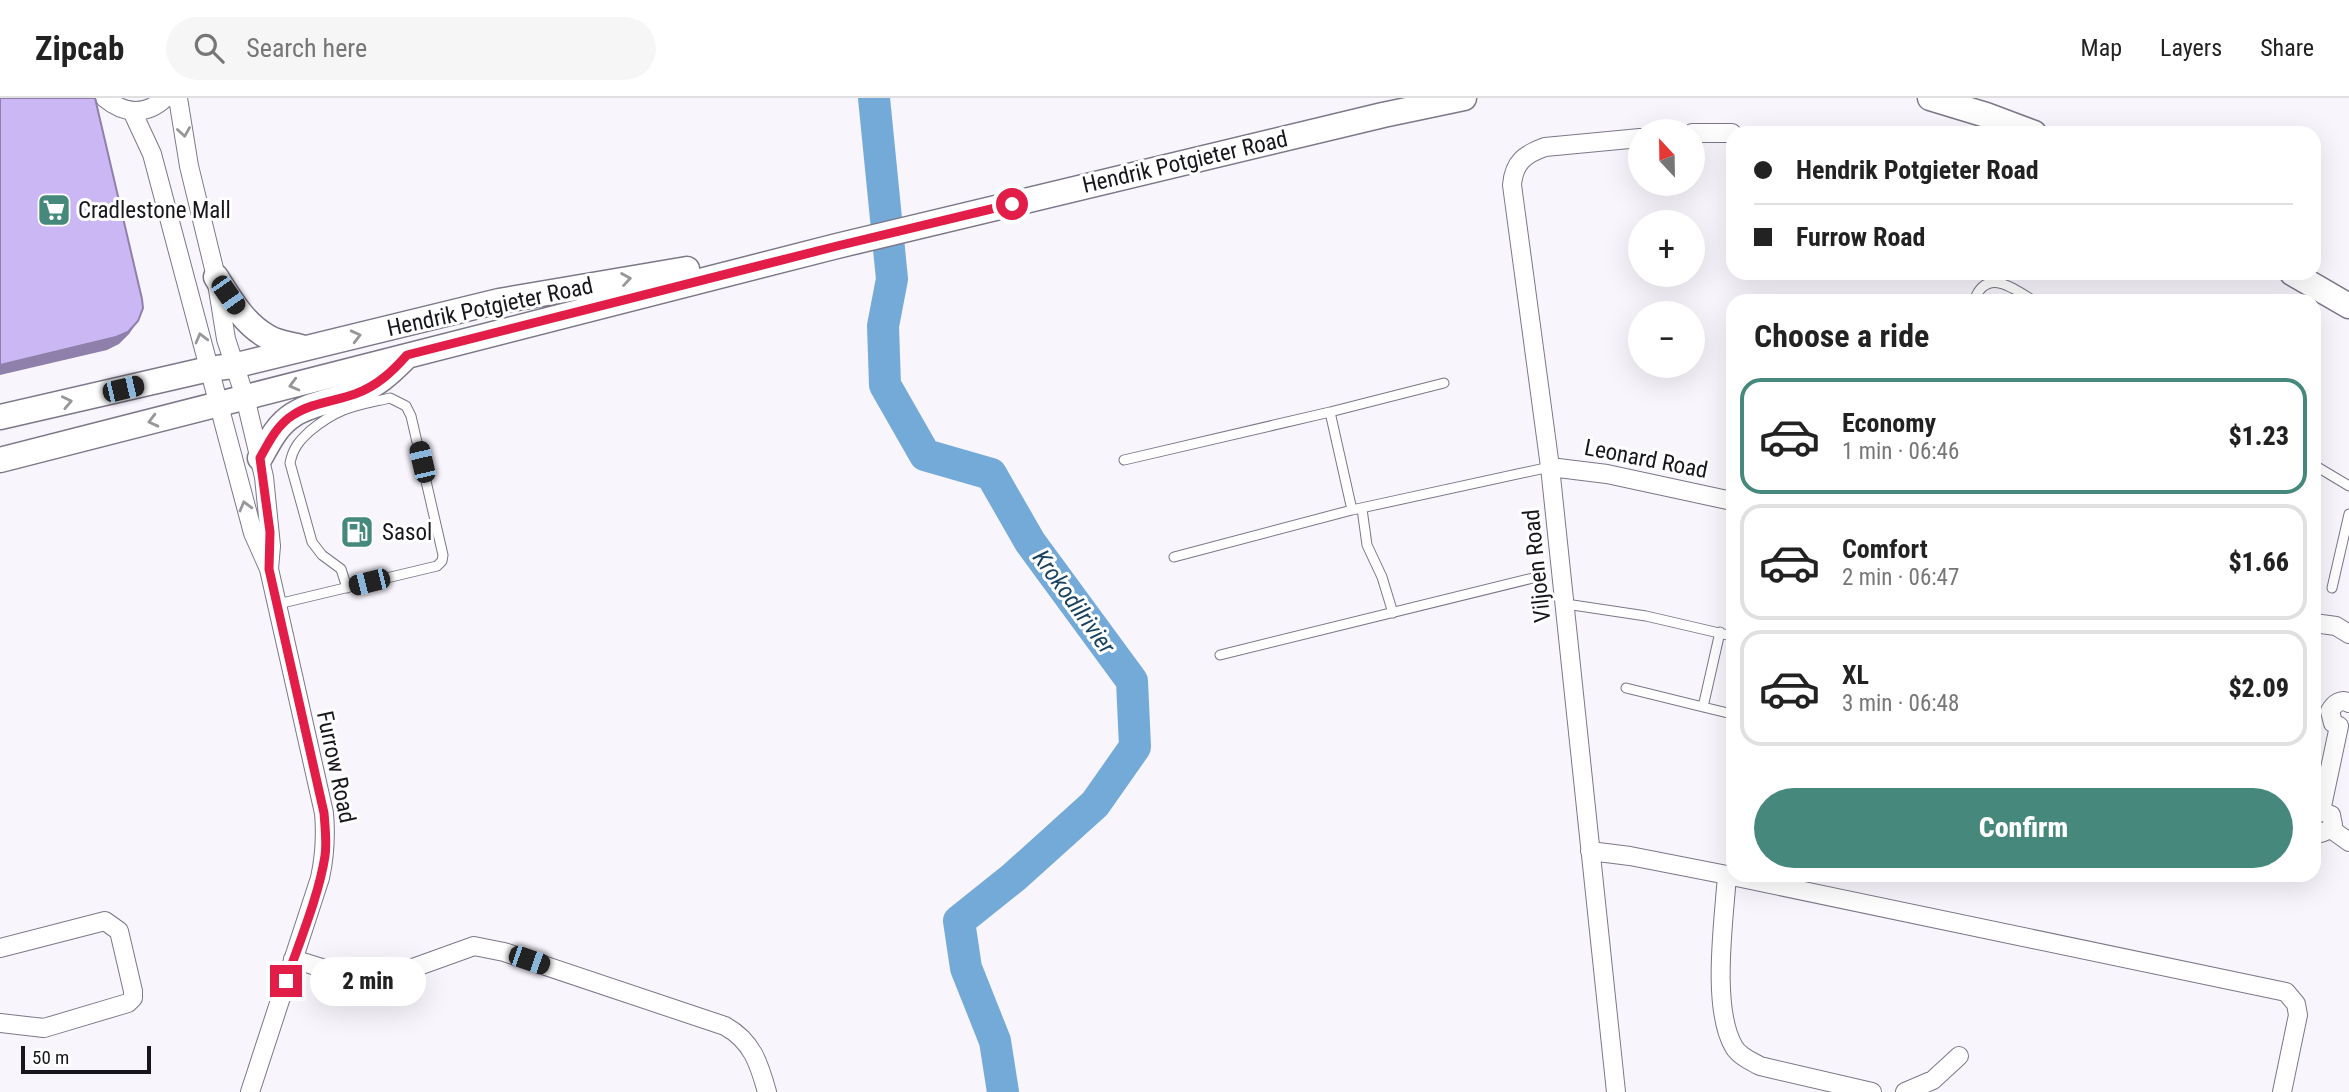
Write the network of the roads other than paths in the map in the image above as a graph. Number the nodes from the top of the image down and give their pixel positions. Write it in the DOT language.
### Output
graph roads {
  1 [pos="106,98"];
  2 [pos="165,98"];
  3 [pos="178,98"];
  4 [pos="1464,98"];
  5 [pos="1930,98"];
  6 [pos="1387,107"];
  7 [pos="132,111"];
  8 [pos="2015,126"];
  9 [pos="1705,133"];
  10 [pos="1726,133"];
  11 [pos="1628,139"];
  12 [pos="845,244"];
  13 [pos="216,277"];
  14 [pos="2304,280"];
  15 [pos="1977,294"];
  16 [pos="2022,294"];
  17 [pos="2349,306"];
  18 [pos="307,348"];
  19 [pos="407,355"];
  20 [pos="221,367"];
  21 [pos="1444,383"];
  22 [pos="245,397"];
  23 [pos="219,404"];
  24 [pos="1330,412"];
  25 [pos="0,417"];
  26 [pos="260,458"];
  27 [pos="0,460"];
  28 [pos="1124,460"];
  29 [pos="1550,467"];
  30 [pos="2321,469"];
  31 [pos="2349,486"];
  32 [pos="1726,500"];
  33 [pos="1357,510"];
  34 [pos="2349,514"];
  35 [pos="1174,557"];
  36 [pos="269,569"];
  37 [pos="1533,578"];
  38 [pos="347,588"];
  39 [pos="2332,588"];
  40 [pos="278,604"];
  41 [pos="1566,604"];
  42 [pos="1393,613"];
  43 [pos="2321,624"];
  44 [pos="1720,632"];
  45 [pos="1726,634"];
  46 [pos="2349,634"];
  47 [pos="1220,655"];
  48 [pos="1626,688"];
  49 [pos="1703,706"];
  50 [pos="2339,709"];
  51 [pos="1726,712"];
  52 [pos="2321,795"];
  53 [pos="2321,814"];
  54 [pos="2322,829"];
  55 [pos="2349,842"];
  56 [pos="1590,851"];
  57 [pos="1726,875"];
  58 [pos="1727,882"];
  59 [pos="1760,882"];
  60 [pos="0,948"];
  61 [pos="293,958"];
  62 [pos="0,1023"];
  63 [pos="1959,1056"];
  64 [pos="250,1092"];
  65 [pos="766,1092"];
  66 [pos="1616,1092"];
  67 [pos="1872,1092"];
  68 [pos="1905,1092"];
  69 [pos="2282,1092"];
  1 -- 7 [label="street"];
  2 -- 7 [label="street"];
  3 -- 13 [label="street, one-way"];
  4 -- 6 [label="main road, Hendrik Potgieter Road"];
  5 -- 8 [label="main road"];
  6 -- 12 [label="main road, Hendrik Potgieter Road"];
  20 -- 7 [label="street, one-way"];
  9 -- 10 [label="street"];
  11 -- 29 [label="street, Viljoen Road"];
  18 -- 12 [label="main road, Hendrik Potgieter Road, one-way"];
  12 -- 19 [label="main road, Hendrik Potgieter Road"];
  13 -- 18 [label="main road"];
  13 -- 20 [label="street"];
  14 -- 17 [label="main road"];
  15 -- 16 [label="lane"];
  18 -- 20 [label="main road, Hendrik Potgieter Road"];
  19 -- 22 [label="main road, Hendrik Potgieter Road, one-way"];
  19 -- 26 [label="main road"];
  20 -- 22 [label="street, Furrow Road"];
  20 -- 23 [label="street, Furrow Road"];
  25 -- 20 [label="main road, Hendrik Potgieter Road, one-way"];
  21 -- 24 [label="lane"];
  22 -- 23 [label="main road, Hendrik Potgieter Road"];
  22 -- 26 [label="street, Furrow Road"];
  23 -- 27 [label="main road, Hendrik Potgieter Road, one-way"];
  36 -- 23 [label="street, Furrow Road, one-way"];
  24 -- 28 [label="lane"];
  24 -- 33 [label="lane"];
  26 -- 36 [label="street, Furrow Road"];
  29 -- 32 [label="street, Leonard Road"];
  29 -- 33 [label="lane"];
  29 -- 41 [label="street, Viljoen Road"];
  30 -- 31 [label="lane"];
  33 -- 35 [label="lane"];
  33 -- 42 [label="lane"];
  34 -- 39 [label="lane"];
  36 -- 40 [label="street, Furrow Road"];
  37 -- 42 [label="lane"];
  38 -- 38 [label="lane"];
  38 -- 40 [label="lane"];
  40 -- 61 [label="street, Furrow Road"];
  41 -- 44 [label="lane"];
  41 -- 56 [label="street, Viljoen Road"];
  42 -- 47 [label="lane"];
  43 -- 46 [label="street"];
  44 -- 45 [label="lane"];
  44 -- 49 [label="lane"];
  48 -- 49 [label="lane"];
  49 -- 51 [label="lane"];
  50 -- 52 [label="street"];
  53 -- 54 [label="street"];
  54 -- 55 [label="street"];
  56 -- 57 [label="street"];
  56 -- 66 [label="street, Viljoen Road"];
  58 -- 67 [label="street"];
  59 -- 69 [label="street"];
  60 -- 62 [label="street"];
  61 -- 64 [label="street, Furrow Road"];
  61 -- 65 [label="street"];
  63 -- 68 [label="street"];
}
